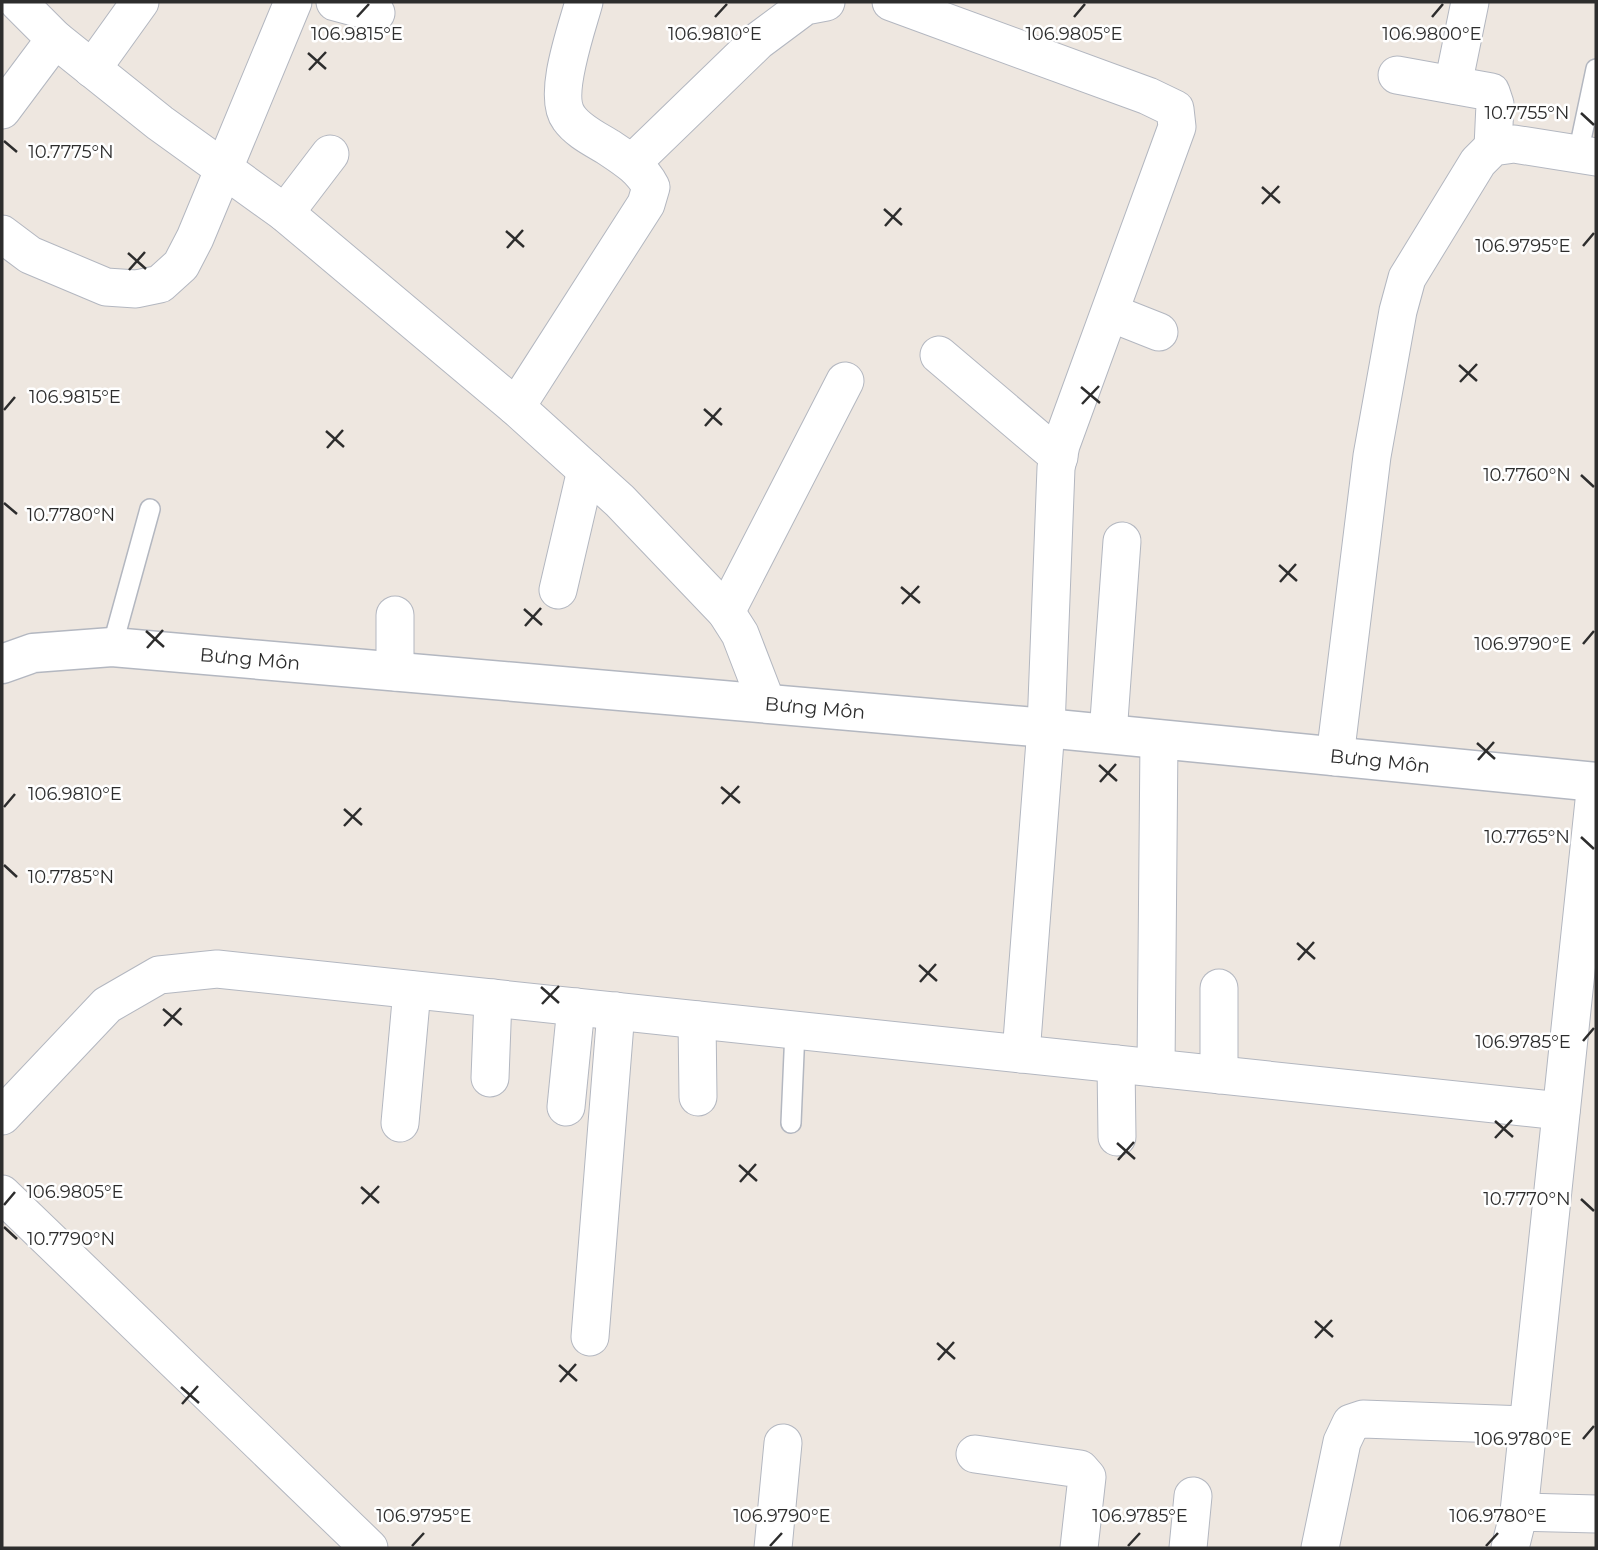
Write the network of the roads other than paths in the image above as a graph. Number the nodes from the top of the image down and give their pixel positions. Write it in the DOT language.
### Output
graph roads {
  1 [pos="18,2"];
  2 [pos="140,2"];
  3 [pos="293,2"];
  4 [pos="335,2"];
  5 [pos="583,2"];
  6 [pos="826,2"];
  7 [pos="891,2"];
  8 [pos="1470,2"];
  9 [pos="376,13"];
  10 [pos="55,39"];
  11 [pos="92,69"];
  12 [pos="1596,69"];
  13 [pos="1397,75"];
  14 [pos="1453,85"];
  15 [pos="2,110"];
  16 [pos="1493,147"];
  17 [pos="330,154"];
  18 [pos="1587,155"];
  19 [pos="632,163"];
  20 [pos="225,168"];
  21 [pos="285,213"];
  22 [pos="2,234"];
  23 [pos="1111,313"];
  24 [pos="1159,332"];
  25 [pos="939,355"];
  26 [pos="845,381"];
  27 [pos="516,407"];
  28 [pos="1059,457"];
  29 [pos="586,470"];
  30 [pos="150,509"];
  31 [pos="1122,541"];
  32 [pos="558,590"];
  33 [pos="726,612"];
  34 [pos="395,615"];
  35 [pos="112,647"];
  36 [pos="18,659"];
  37 [pos="395,672"];
  38 [pos="768,704"];
  39 [pos="1046,728"];
  40 [pos="1108,734"];
  41 [pos="1159,739"];
  42 [pos="1335,757"];
  43 [pos="1596,782"];
  44 [pos="1219,988"];
  45 [pos="412,989"];
  46 [pos="493,998"];
  47 [pos="576,1007"];
  48 [pos="616,1011"];
  49 [pos="697,1020"];
  50 [pos="795,1030"];
  51 [pos="1021,1054"];
  52 [pos="1116,1064"];
  53 [pos="1156,1068"];
  54 [pos="1219,1075"];
  55 [pos="490,1078"];
  56 [pos="698,1097"];
  57 [pos="566,1107"];
  58 [pos="1561,1111"];
  59 [pos="2,1116"];
  60 [pos="400,1123"];
  61 [pos="791,1123"];
  62 [pos="1117,1137"];
  63 [pos="2,1194"];
  64 [pos="590,1337"];
  65 [pos="1527,1425"];
  66 [pos="783,1443"];
  67 [pos="975,1454"];
  68 [pos="1193,1496"];
  69 [pos="1519,1512"];
  70 [pos="1596,1514"];
  71 [pos="369,1548"];
  72 [pos="773,1548"];
  73 [pos="1079,1548"];
  74 [pos="1188,1548"];
  75 [pos="1320,1548"];
  76 [pos="1510,1548"];
  1 -- 10 [label="street"];
  2 -- 11 [label="street"];
  3 -- 20 [label="street"];
  4 -- 9 [label="street"];
  5 -- 19 [label="street"];
  6 -- 19 [label="street"];
  7 -- 23 [label="street"];
  8 -- 14 [label="street"];
  10 -- 11 [label="street"];
  10 -- 15 [label="street"];
  11 -- 20 [label="street"];
  12 -- 18 [label="lane"];
  13 -- 14 [label="street"];
  14 -- 16 [label="street"];
  16 -- 18 [label="street"];
  16 -- 42 [label="street"];
  17 -- 21 [label="street"];
  19 -- 27 [label="street"];
  20 -- 21 [label="street"];
  20 -- 22 [label="street"];
  21 -- 27 [label="street"];
  23 -- 24 [label="street"];
  23 -- 28 [label="street"];
  25 -- 28 [label="street"];
  26 -- 33 [label="street"];
  27 -- 29 [label="street"];
  28 -- 39 [label="street"];
  29 -- 32 [label="street"];
  29 -- 33 [label="street"];
  30 -- 35 [label="lane"];
  31 -- 40 [label="street"];
  33 -- 38 [label="street"];
  34 -- 37 [label="street"];
  35 -- 36 [label="street, Bưng Môn"];
  35 -- 37 [label="street, Bưng Môn"];
  37 -- 38 [label="street, Bưng Môn"];
  38 -- 39 [label="street, Bưng Môn"];
  39 -- 40 [label="street, Bưng Môn"];
  39 -- 51 [label="street"];
  40 -- 41 [label="street, Bưng Môn"];
  41 -- 42 [label="street, Bưng Môn"];
  41 -- 53 [label="street"];
  42 -- 43 [label="street, Bưng Môn"];
  43 -- 58 [label="street"];
  44 -- 54 [label="street"];
  45 -- 46 [label="street"];
  45 -- 59 [label="street"];
  45 -- 60 [label="street"];
  46 -- 47 [label="street"];
  46 -- 55 [label="street"];
  47 -- 48 [label="street"];
  47 -- 57 [label="street"];
  48 -- 49 [label="street"];
  48 -- 64 [label="street"];
  49 -- 50 [label="street"];
  49 -- 56 [label="street"];
  50 -- 51 [label="street"];
  50 -- 61 [label="lane"];
  51 -- 52 [label="street"];
  52 -- 53 [label="street"];
  52 -- 62 [label="street"];
  53 -- 54 [label="street"];
  54 -- 58 [label="street"];
  58 -- 65 [label="street"];
  63 -- 71 [label="street"];
  65 -- 69 [label="street"];
  65 -- 75 [label="street"];
  66 -- 72 [label="street"];
  67 -- 73 [label="street"];
  68 -- 74 [label="street"];
  69 -- 70 [label="street"];
  69 -- 76 [label="street"];
}
